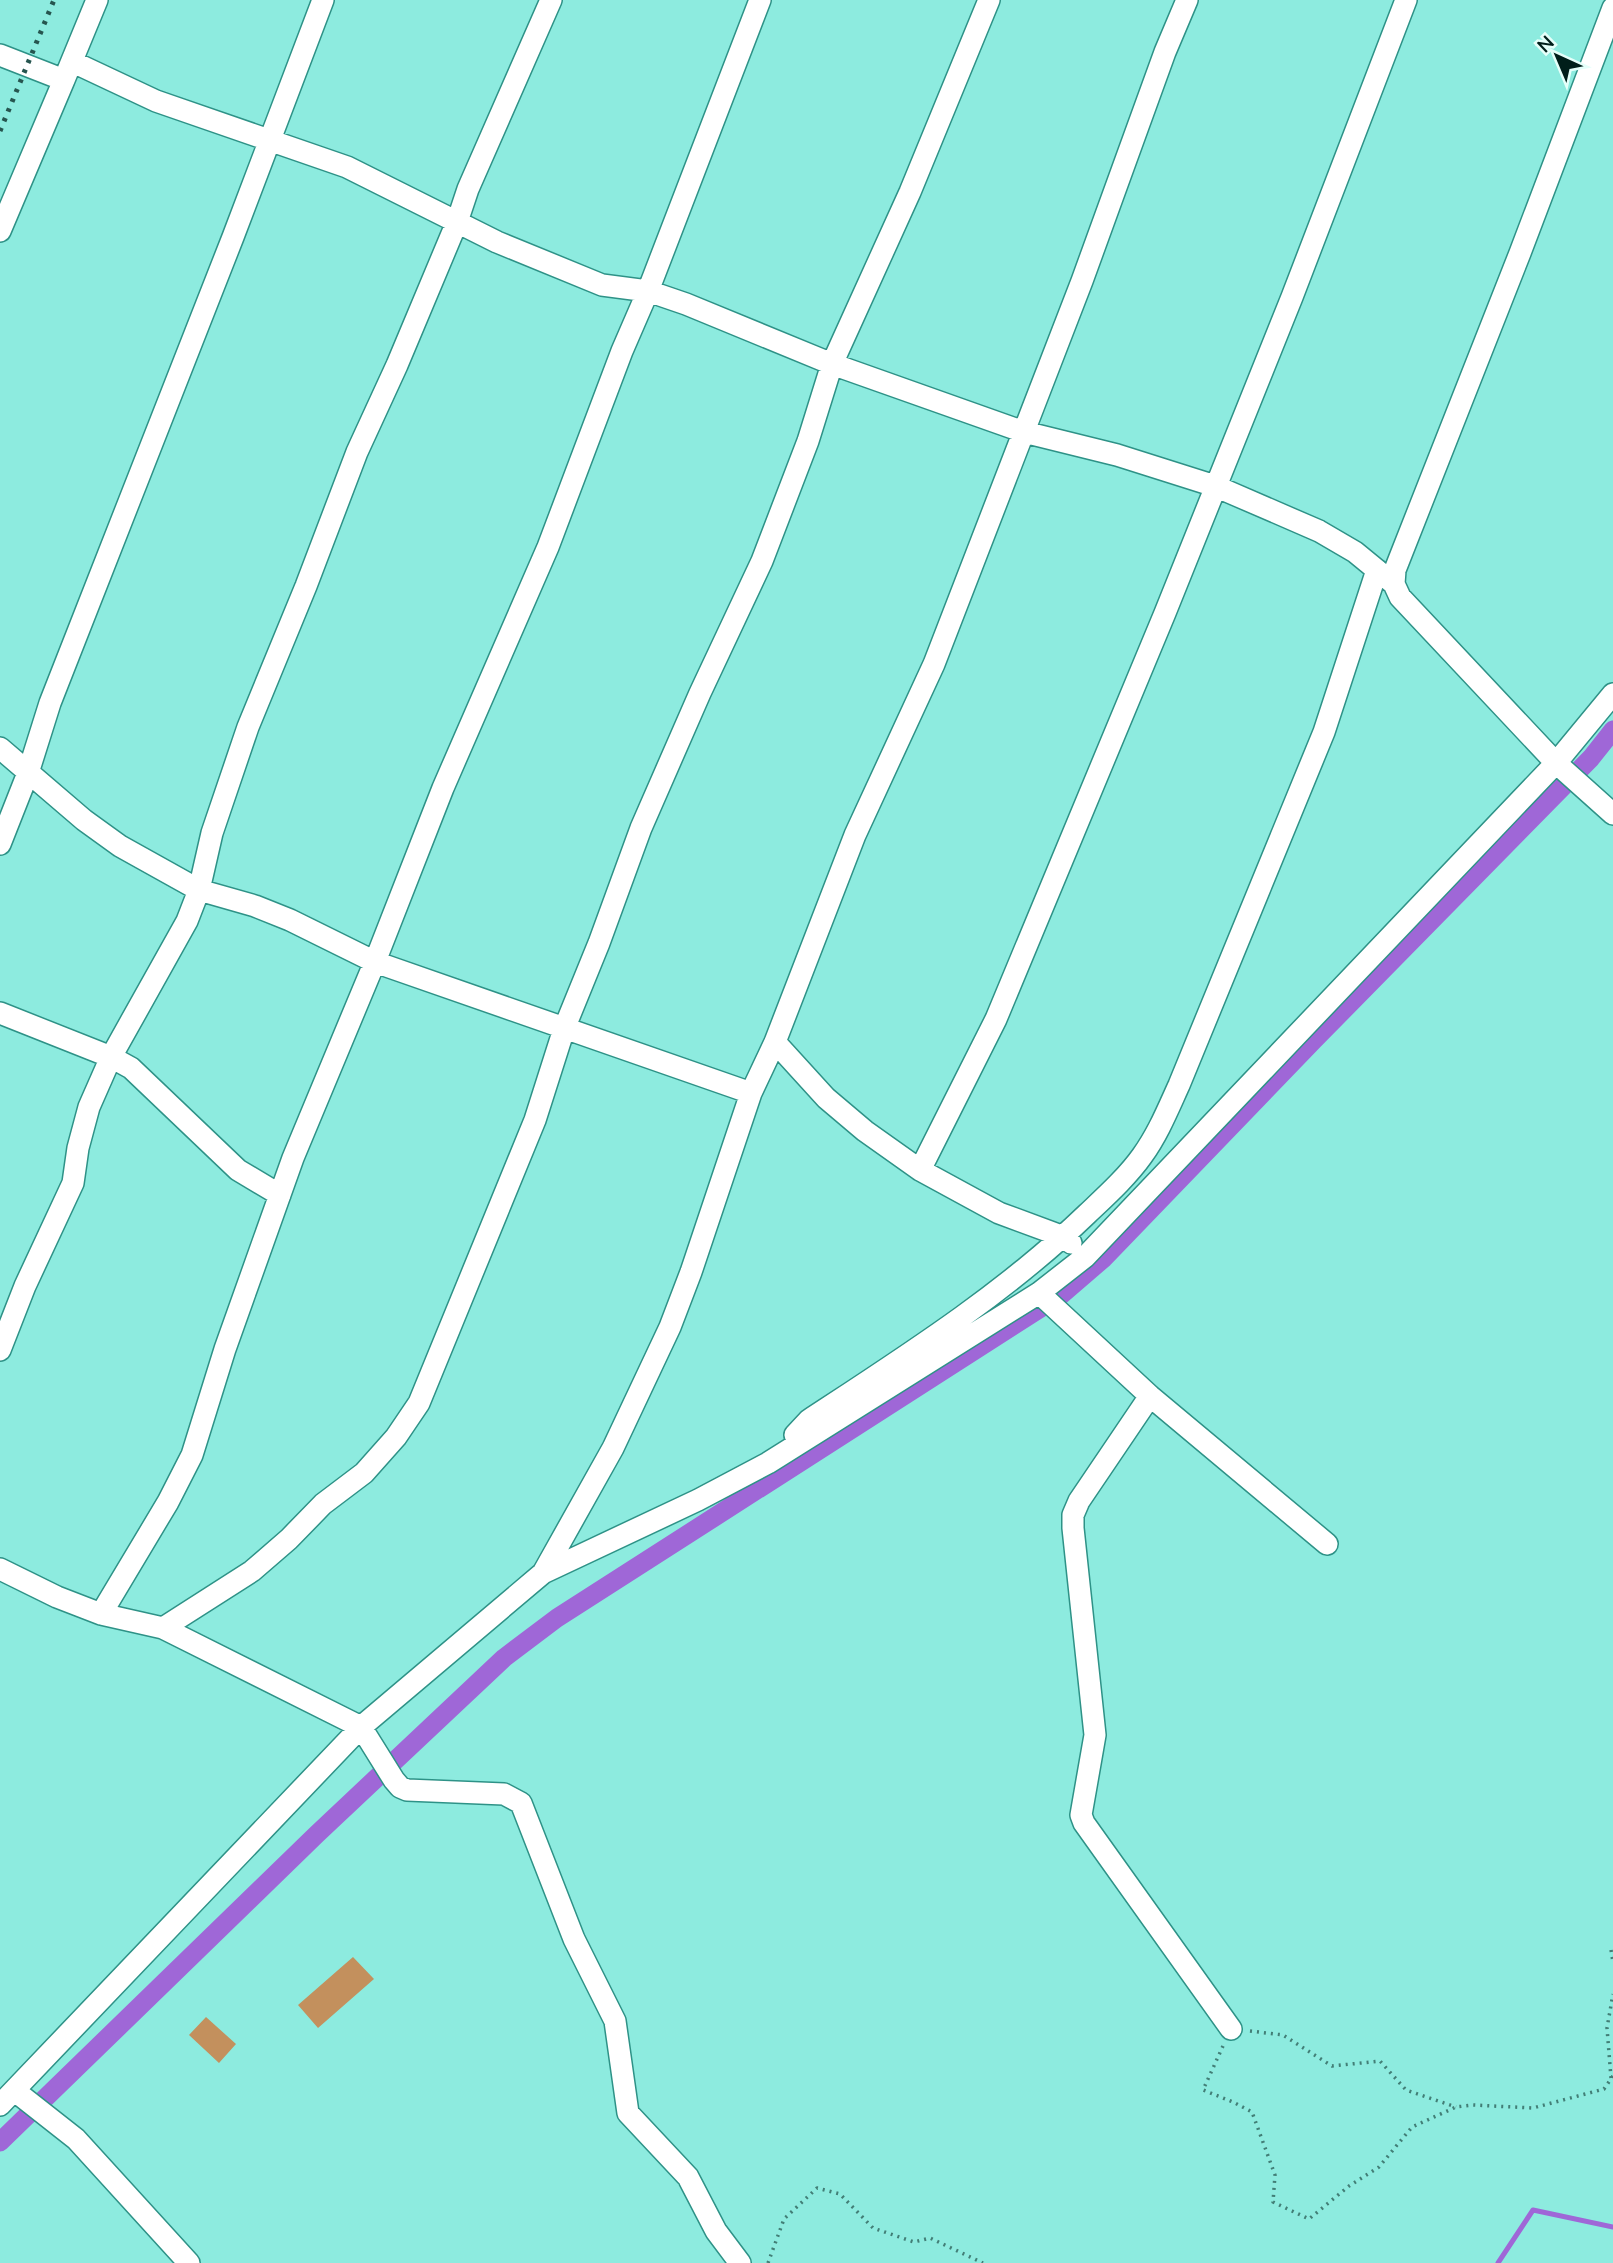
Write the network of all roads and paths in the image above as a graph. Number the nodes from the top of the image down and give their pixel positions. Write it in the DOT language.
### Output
graph roads {
  1 [pos="97,0"];
  2 [pos="323,0"];
  3 [pos="551,0"];
  4 [pos="760,0"];
  5 [pos="989,0"];
  6 [pos="1187,0"];
  7 [pos="1406,0"];
  8 [pos="1613,8"];
  9 [pos="0,55"];
  10 [pos="68,71"];
  11 [pos="269,141"];
  12 [pos="457,222"];
  13 [pos="0,231"];
  14 [pos="648,291"];
  15 [pos="832,364"];
  16 [pos="1024,432"];
  17 [pos="1215,486"];
  18 [pos="1377,570"];
  19 [pos="1394,584"];
  20 [pos="1613,694"];
  21 [pos="0,748"];
  22 [pos="1556,763"];
  23 [pos="27,773"];
  24 [pos="1613,814"];
  25 [pos="0,844"];
  26 [pos="199,890"];
  27 [pos="375,962"];
  28 [pos="0,1013"];
  29 [pos="564,1028"];
  30 [pos="775,1042"];
  31 [pos="111,1057"];
  32 [pos="751,1093"];
  33 [pos="920,1170"];
  34 [pos="281,1195"];
  35 [pos="1064,1237"];
  36 [pos="1085,1257"];
  37 [pos="1039,1293"];
  38 [pos="0,1350"];
  39 [pos="1150,1396"];
  40 [pos="768,1463"];
  41 [pos="1326,1544"];
  42 [pos="0,1569"];
  43 [pos="543,1573"];
  44 [pos="101,1614"];
  45 [pos="163,1628"];
  46 [pos="361,1727"];
  47 [pos="1611,1950"];
  48 [pos="1613,1962"];
  49 [pos="1613,1994"];
  50 [pos="1610,2020"];
  51 [pos="1231,2029"];
  52 [pos="1612,2077"];
  53 [pos="8,2098"];
  54 [pos="1456,2107"];
  55 [pos="188,2263"];
  56 [pos="740,2263"];
  57 [pos="768,2263"];
  58 [pos="983,2263"];
  1 -- 10 [label="street"];
  2 -- 11 [label="street"];
  3 -- 12 [label="street"];
  4 -- 14 [label="street"];
  5 -- 15 [label="street"];
  6 -- 16 [label="street"];
  7 -- 17 [label="street"];
  8 -- 19 [label="street"];
  9 -- 10 [label="street"];
  10 -- 11 [label="street"];
  10 -- 13 [label="street"];
  11 -- 12 [label="street"];
  11 -- 23 [label="street"];
  12 -- 14 [label="street"];
  12 -- 26 [label="street"];
  14 -- 15 [label="street"];
  14 -- 27 [label="street"];
  15 -- 16 [label="street"];
  15 -- 29 [label="street"];
  16 -- 17 [label="street"];
  16 -- 30 [label="street"];
  17 -- 18 [label="street"];
  17 -- 33 [label="street"];
  18 -- 19 [label="street"];
  18 -- 35 [label="street"];
  19 -- 22 [label="street"];
  20 -- 22 [label="street"];
  21 -- 23 [label="street"];
  22 -- 24 [label="street"];
  22 -- 36 [label="street"];
  23 -- 25 [label="street"];
  23 -- 26 [label="street"];
  26 -- 27 [label="street"];
  26 -- 31 [label="street"];
  27 -- 29 [label="street"];
  27 -- 34 [label="street"];
  28 -- 31 [label="street"];
  29 -- 32 [label="street"];
  29 -- 45 [label="street"];
  30 -- 32 [label="street"];
  30 -- 33 [label="street"];
  31 -- 34 [label="street"];
  31 -- 38 [label="street"];
  32 -- 43 [label="street"];
  33 -- 35 [label="street"];
  34 -- 44 [label="street"];
  35 -- 36 [label="street"];
  35 -- 40 [label="street"];
  36 -- 37 [label="street"];
  37 -- 39 [label="street"];
  37 -- 40 [label="street"];
  39 -- 41 [label="street"];
  39 -- 51 [label="street"];
  40 -- 43 [label="street"];
  42 -- 44 [label="street"];
  43 -- 46 [label="street"];
  44 -- 45 [label="street"];
  45 -- 46 [label="street"];
  46 -- 53 [label="street"];
  46 -- 56 [label="street"];
  47 -- 48 [label="path"];
  49 -- 50 [label="path"];
  50 -- 52 [label="path"];
  51 -- 54 [label="path"];
  51 -- 54 [label="path"];
  52 -- 54 [label="path"];
  53 -- 55 [label="street"];
  57 -- 58 [label="path"];
}
